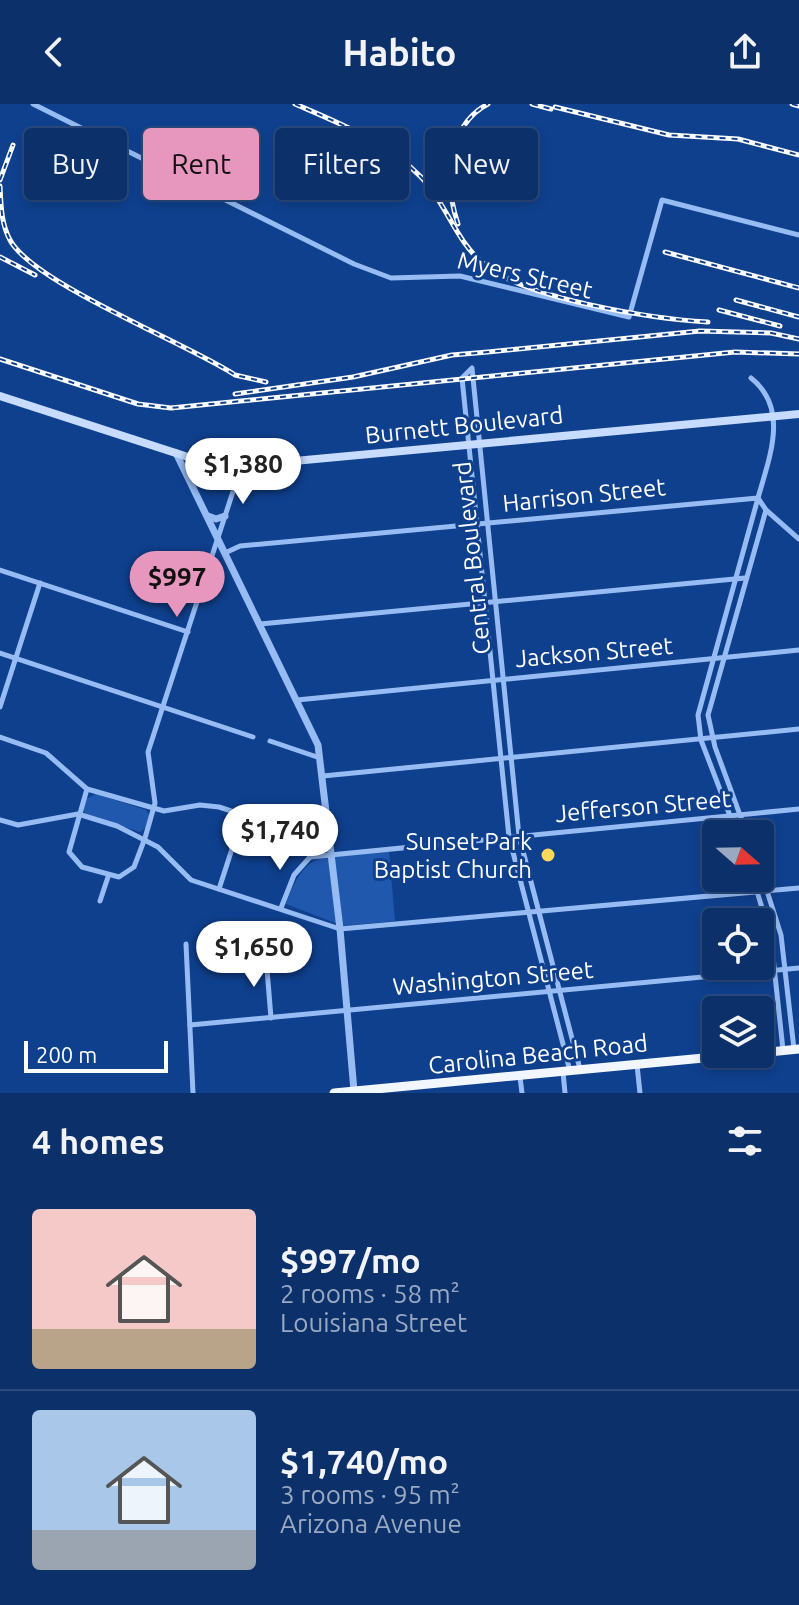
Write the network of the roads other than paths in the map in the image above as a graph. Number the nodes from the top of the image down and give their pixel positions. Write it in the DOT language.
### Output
graph roads {
  1 [pos="33,104"];
  2 [pos="799,235"];
  3 [pos="751,378"];
  4 [pos="0,396"];
  5 [pos="799,414"];
  6 [pos="774,415"];
  7 [pos="478,444"];
  8 [pos="468,445"];
  9 [pos="176,453"];
  10 [pos="241,466"];
  11 [pos="758,498"];
  12 [pos="766,510"];
  13 [pos="206,514"];
  14 [pos="225,516"];
  15 [pos="476,523"];
  16 [pos="487,523"];
  17 [pos="218,537"];
  18 [pos="799,539"];
  19 [pos="225,553"];
  20 [pos="0,570"];
  21 [pos="735,577"];
  22 [pos="745,578"];
  23 [pos="40,583"];
  24 [pos="494,601"];
  25 [pos="483,602"];
  26 [pos="260,624"];
  27 [pos="188,632"];
  28 [pos="799,650"];
  29 [pos="0,653"];
  30 [pos="16,658"];
  31 [pos="722,658"];
  32 [pos="712,659"];
  33 [pos="491,679"];
  34 [pos="502,679"];
  35 [pos="297,700"];
  36 [pos="0,707"];
  37 [pos="162,709"];
  38 [pos="799,729"];
  39 [pos="0,737"];
  40 [pos="253,737"];
  41 [pos="712,738"];
  42 [pos="701,740"];
  43 [pos="270,741"];
  44 [pos="509,756"];
  45 [pos="321,758"];
  46 [pos="499,758"];
  47 [pos="323,776"];
  48 [pos="87,789"];
  49 [pos="153,809"];
  50 [pos="799,809"];
  51 [pos="78,814"];
  52 [pos="243,815"];
  53 [pos="729,815"];
  54 [pos="740,815"];
  55 [pos="0,820"];
  56 [pos="731,820"];
  57 [pos="742,820"];
  58 [pos="519,836"];
  59 [pos="509,837"];
  60 [pos="145,838"];
  61 [pos="330,853"];
  62 [pos="310,857"];
  63 [pos="108,877"];
  64 [pos="799,888"];
  65 [pos="219,889"];
  66 [pos="774,890"];
  67 [pos="747,892"];
  68 [pos="757,892"];
  69 [pos="769,892"];
  70 [pos="100,901"];
  71 [pos="281,908"];
  72 [pos="538,913"];
  73 [pos="528,914"];
  74 [pos="340,929"];
  75 [pos="186,944"];
  76 [pos="266,957"];
  77 [pos="799,968"];
  78 [pos="775,970"];
  79 [pos="787,970"];
  80 [pos="559,990"];
  81 [pos="548,991"];
  82 [pos="346,1010"];
  83 [pos="271,1018"];
  84 [pos="190,1025"];
  85 [pos="796,1049"];
  86 [pos="783,1051"];
  87 [pos="774,1052"];
  88 [pos="702,1058"];
  89 [pos="637,1064"];
  90 [pos="571,1071"];
  91 [pos="520,1076"];
  92 [pos="354,1091"];
  93 [pos="193,1093"];
  94 [pos="334,1093"];
  95 [pos="522,1093"];
  96 [pos="565,1093"];
  97 [pos="640,1093"];
  1 -- 2 [label="street, Myers Street"];
  3 -- 6 [label="street"];
  4 -- 9 [label="main road, Burnett Boulevard"];
  5 -- 6 [label="main road, Burnett Boulevard"];
  6 -- 7 [label="main road, Burnett Boulevard"];
  6 -- 11 [label="street"];
  7 -- 8 [label="main road, Burnett Boulevard"];
  7 -- 8 [label="street, Central Boulevard"];
  7 -- 16 [label="street, Central Boulevard"];
  8 -- 10 [label="main road, Burnett Boulevard"];
  8 -- 15 [label="street, Central Boulevard"];
  9 -- 10 [label="main road, Burnett Boulevard"];
  9 -- 13 [label="street"];
  10 -- 14 [label="street"];
  11 -- 12 [label="street"];
  11 -- 16 [label="street, Harrison Street"];
  11 -- 21 [label="street"];
  12 -- 18 [label="street"];
  12 -- 22 [label="street"];
  13 -- 14 [label="street"];
  13 -- 17 [label="street"];
  14 -- 17 [label="street"];
  15 -- 16 [label="street, Harrison Street"];
  15 -- 19 [label="street, Harrison Street"];
  15 -- 25 [label="street, Central Boulevard"];
  16 -- 24 [label="street, Central Boulevard"];
  17 -- 19 [label="street"];
  17 -- 27 [label="street"];
  19 -- 26 [label="street"];
  20 -- 23 [label="street"];
  21 -- 22 [label="street"];
  21 -- 24 [label="street"];
  21 -- 32 [label="street"];
  22 -- 31 [label="street"];
  23 -- 27 [label="street"];
  23 -- 30 [label="street"];
  24 -- 25 [label="street"];
  24 -- 34 [label="street, Central Boulevard"];
  25 -- 26 [label="street"];
  25 -- 33 [label="street, Central Boulevard"];
  26 -- 35 [label="street"];
  27 -- 37 [label="street"];
  28 -- 31 [label="street, Jackson Street"];
  29 -- 30 [label="street"];
  30 -- 36 [label="street"];
  30 -- 37 [label="street"];
  31 -- 32 [label="street, Jackson Street"];
  31 -- 41 [label="street"];
  32 -- 34 [label="street, Jackson Street"];
  32 -- 42 [label="street"];
  33 -- 34 [label="street, Jackson Street"];
  33 -- 35 [label="street, Jackson Street"];
  33 -- 46 [label="street, Central Boulevard"];
  34 -- 44 [label="street, Central Boulevard"];
  35 -- 45 [label="street"];
  37 -- 40 [label="street"];
  37 -- 49 [label="street"];
  38 -- 41 [label="street"];
  39 -- 48 [label="street"];
  41 -- 42 [label="street"];
  41 -- 54 [label="street"];
  42 -- 44 [label="street"];
  42 -- 53 [label="street"];
  43 -- 45 [label="street"];
  44 -- 46 [label="street"];
  44 -- 58 [label="street, Central Boulevard"];
  45 -- 47 [label="street"];
  46 -- 47 [label="street"];
  46 -- 59 [label="street, Central Boulevard"];
  47 -- 61 [label="street"];
  48 -- 49 [label="street"];
  48 -- 51 [label="street"];
  49 -- 52 [label="street"];
  49 -- 60 [label="street"];
  50 -- 54 [label="street, Jefferson Street"];
  51 -- 55 [label="street"];
  51 -- 60 [label="street"];
  51 -- 63 [label="street"];
  52 -- 62 [label="street"];
  52 -- 65 [label="street"];
  53 -- 54 [label="street, Jefferson Street"];
  53 -- 56 [label="street"];
  53 -- 58 [label="street, Jefferson Street"];
  54 -- 57 [label="street"];
  58 -- 59 [label="street, Jefferson Street"];
  58 -- 72 [label="street, Central Boulevard"];
  59 -- 61 [label="street, Jefferson Street"];
  59 -- 73 [label="street, Central Boulevard"];
  60 -- 63 [label="street"];
  60 -- 65 [label="street"];
  61 -- 62 [label="street, Jefferson Street"];
  61 -- 74 [label="street"];
  62 -- 71 [label="street"];
  63 -- 70 [label="street"];
  64 -- 66 [label="street"];
  65 -- 71 [label="street"];
  67 -- 72 [label="street"];
  68 -- 78 [label="street"];
  69 -- 79 [label="street"];
  71 -- 74 [label="street"];
  72 -- 73 [label="street"];
  72 -- 80 [label="street, Central Boulevard"];
  73 -- 74 [label="street"];
  73 -- 81 [label="street, Central Boulevard"];
  74 -- 82 [label="street"];
  75 -- 84 [label="street"];
  76 -- 83 [label="street"];
  77 -- 79 [label="street, Washington Street"];
  78 -- 79 [label="street, Washington Street"];
  78 -- 80 [label="street, Washington Street"];
  78 -- 86 [label="street"];
  79 -- 85 [label="street"];
  80 -- 81 [label="street, Washington Street"];
  80 -- 90 [label="street, Central Boulevard"];
  81 -- 82 [label="street, Washington Street"];
  81 -- 90 [label="street, Central Boulevard"];
  82 -- 83 [label="street, Washington Street"];
  82 -- 92 [label="street"];
  83 -- 84 [label="street, Washington Street"];
  84 -- 93 [label="street"];
  85 -- 86 [label="highway"];
  86 -- 87 [label="highway"];
  88 -- 89 [label="highway, Carolina Beach Road"];
  89 -- 90 [label="highway, Carolina Beach Road"];
  89 -- 97 [label="street"];
  90 -- 91 [label="highway, Carolina Beach Road"];
  90 -- 96 [label="street"];
  91 -- 92 [label="highway, Carolina Beach Road"];
  91 -- 95 [label="street"];
  92 -- 94 [label="highway, Carolina Beach Road"];
}
